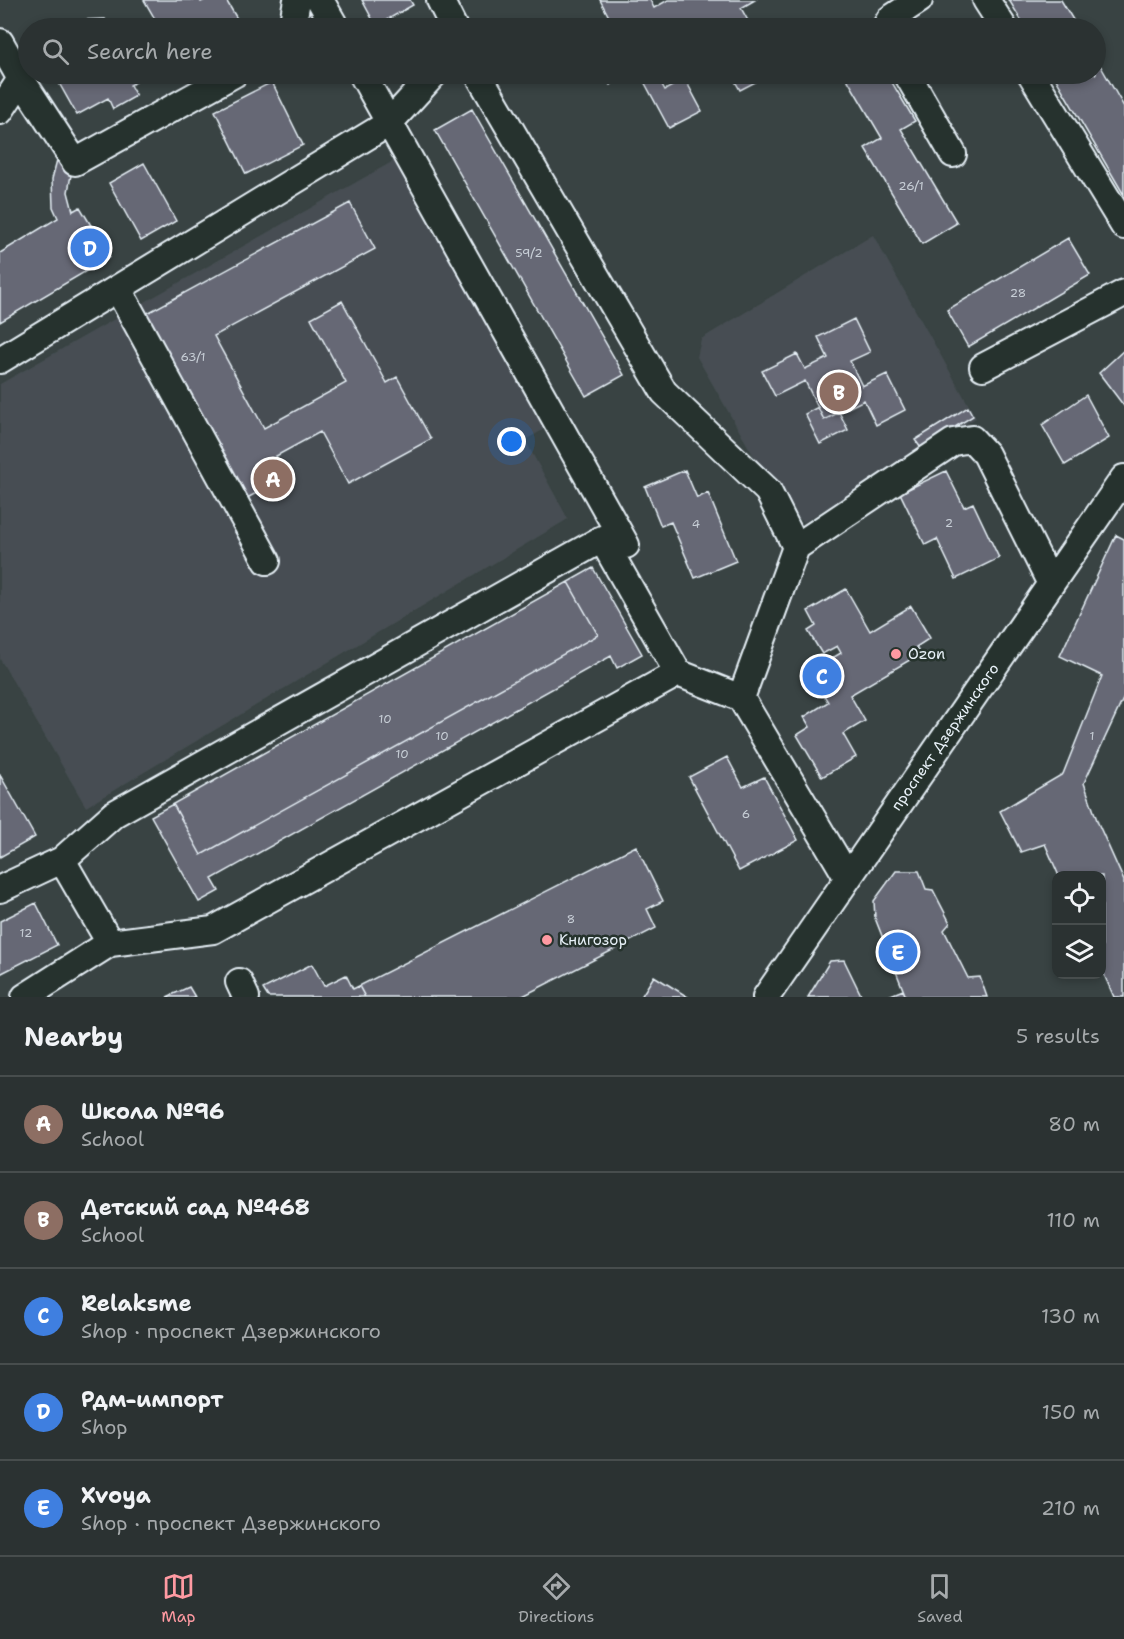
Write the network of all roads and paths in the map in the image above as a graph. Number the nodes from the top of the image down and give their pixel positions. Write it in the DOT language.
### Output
graph roads {
  1 [pos="297,0"];
  2 [pos="320,0"];
  3 [pos="440,0"];
  4 [pos="919,0"];
  5 [pos="986,0"];
  6 [pos="294,18"];
  7 [pos="330,18"];
  8 [pos="449,18"];
  9 [pos="892,18"];
  10 [pos="998,18"];
  11 [pos="0,42"];
  12 [pos="18,74"];
  13 [pos="18,84"];
  14 [pos="24,84"];
  15 [pos="216,84"];
  16 [pos="368,84"];
  17 [pos="425,84"];
  18 [pos="484,84"];
  19 [pos="913,84"];
  20 [pos="1037,84"];
  21 [pos="0,111"];
  22 [pos="389,123"];
  23 [pos="953,154"];
  24 [pos="1124,226"];
  25 [pos="118,289"];
  26 [pos="1124,293"];
  27 [pos="0,360"];
  28 [pos="983,367"];
  29 [pos="1124,478"];
  30 [pos="626,545"];
  31 [pos="796,547"];
  32 [pos="267,561"];
  33 [pos="1050,584"];
  34 [pos="678,673"];
  35 [pos="741,698"];
  36 [pos="62,860"];
  37 [pos="848,878"];
  38 [pos="0,889"];
  39 [pos="110,943"];
  40 [pos="25,997"];
  41 [pos="766,997"];
  1 -- 6 [label="street"];
  2 -- 7 [label="street"];
  3 -- 8 [label="street"];
  4 -- 9 [label="street"];
  5 -- 10 [label="street"];
  11 -- 12 [label="street"];
  13 -- 21 [label="street"];
  14 -- 15 [label="street"];
  16 -- 22 [label="street"];
  17 -- 22 [label="street"];
  18 -- 31 [label="street"];
  19 -- 23 [label="street"];
  20 -- 24 [label="street"];
  22 -- 25 [label="street"];
  22 -- 30 [label="street"];
  25 -- 27 [label="street"];
  25 -- 32 [label="street"];
  26 -- 28 [label="street"];
  29 -- 33 [label="street, проспект Дзержинского"];
  31 -- 33 [label="street"];
  31 -- 35 [label="street"];
  33 -- 37 [label="street, проспект Дзержинского"];
  34 -- 35 [label="street"];
  34 -- 36 [label="street"];
  34 -- 39 [label="street"];
  35 -- 37 [label="street"];
  36 -- 38 [label="street"];
  36 -- 39 [label="street"];
  37 -- 41 [label="street, проспект Дзержинского"];
  39 -- 40 [label="street"];
}
